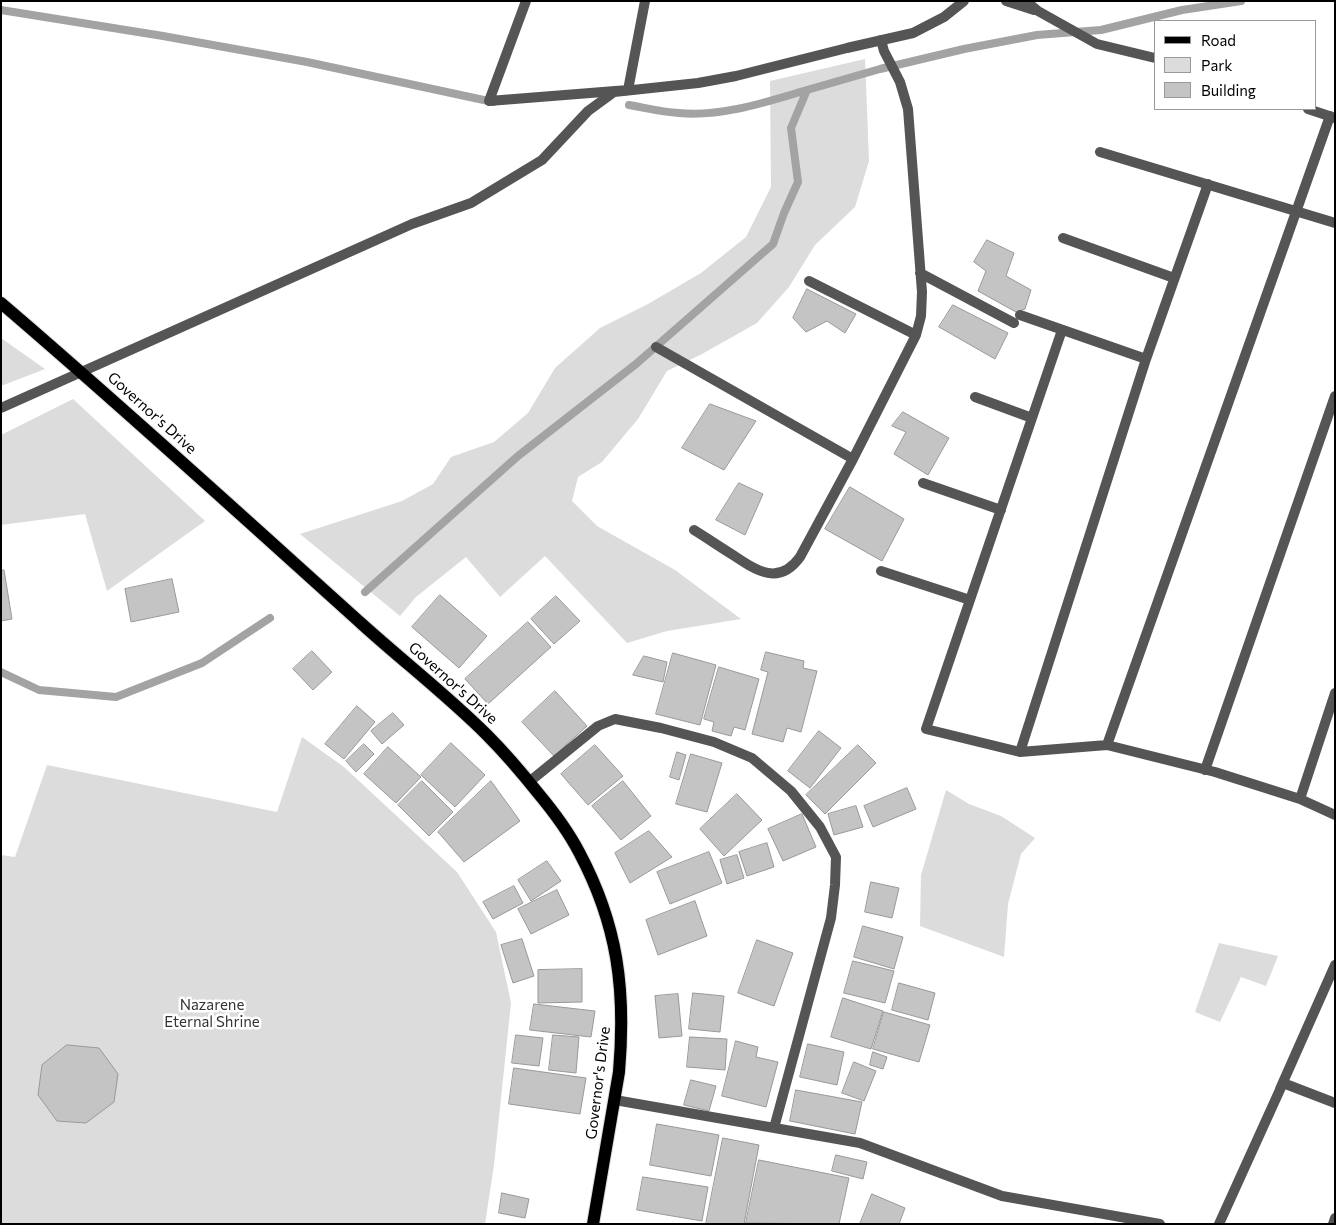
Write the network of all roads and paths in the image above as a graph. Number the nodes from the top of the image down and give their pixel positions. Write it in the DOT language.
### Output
graph roads {
  1 [pos="526,1"];
  2 [pos="645,1"];
  3 [pos="964,1"];
  4 [pos="1006,1"];
  5 [pos="1026,1"];
  6 [pos="1038,11"];
  7 [pos="881,40"];
  8 [pos="1154,58"];
  9 [pos="628,90"];
  10 [pos="1311,110"];
  11 [pos="1333,117"];
  12 [pos="1100,152"];
  13 [pos="1208,184"];
  14 [pos="1297,210"];
  15 [pos="1335,223"];
  16 [pos="1063,238"];
  17 [pos="920,273"];
  18 [pos="1174,278"];
  19 [pos="809,282"];
  20 [pos="1,303"];
  21 [pos="1062,330"];
  22 [pos="916,334"];
  23 [pos="656,347"];
  24 [pos="1146,359"];
  25 [pos="81,371"];
  26 [pos="1335,396"];
  27 [pos="976,397"];
  28 [pos="1,408"];
  29 [pos="1032,418"];
  30 [pos="852,459"];
  31 [pos="923,483"];
  32 [pos="1001,510"];
  33 [pos="694,530"];
  34 [pos="881,571"];
  35 [pos="970,600"];
  36 [pos="1335,693"];
  37 [pos="1107,745"];
  38 [pos="1020,752"];
  39 [pos="1205,770"];
  40 [pos="529,782"];
  41 [pos="1300,800"];
  42 [pos="1335,815"];
  43 [pos="1335,965"];
  44 [pos="1277,1097"];
  45 [pos="615,1100"];
  46 [pos="1335,1103"];
  47 [pos="774,1128"];
  48 [pos="1335,1218"];
  49 [pos="593,1224"];
  50 [pos="1160,1224"];
  51 [pos="1219,1224"];
  52 [pos="1332,1224"];
  1 -- 9 [label="street"];
  2 -- 9 [label="street"];
  3 -- 7 [label="street"];
  4 -- 6 [label="street"];
  5 -- 6 [label="street"];
  6 -- 8 [label="street"];
  7 -- 9 [label="street"];
  7 -- 17 [label="street"];
  9 -- 25 [label="street"];
  10 -- 11 [label="street"];
  11 -- 14 [label="street"];
  12 -- 13 [label="street"];
  13 -- 14 [label="street"];
  13 -- 18 [label="street"];
  14 -- 15 [label="street"];
  14 -- 37 [label="street"];
  16 -- 18 [label="street"];
  17 -- 21 [label="street"];
  17 -- 22 [label="street"];
  18 -- 24 [label="street"];
  19 -- 22 [label="street"];
  20 -- 25 [label="main road, Governor's Drive"];
  21 -- 24 [label="street"];
  21 -- 29 [label="street"];
  22 -- 30 [label="street"];
  23 -- 30 [label="street"];
  24 -- 38 [label="street"];
  25 -- 28 [label="street"];
  25 -- 40 [label="main road, Governor's Drive"];
  26 -- 39 [label="street"];
  27 -- 29 [label="street"];
  29 -- 32 [label="street"];
  30 -- 33 [label="street"];
  31 -- 32 [label="street"];
  32 -- 35 [label="street"];
  34 -- 35 [label="street"];
  35 -- 38 [label="street"];
  36 -- 41 [label="street"];
  37 -- 38 [label="street"];
  37 -- 39 [label="street"];
  39 -- 41 [label="street"];
  40 -- 45 [label="main road, Governor's Drive"];
  40 -- 47 [label="street"];
  41 -- 42 [label="street"];
  43 -- 44 [label="street"];
  44 -- 46 [label="street"];
  44 -- 51 [label="street"];
  45 -- 47 [label="street"];
  45 -- 49 [label="main road, Governor's Drive"];
  47 -- 50 [label="street"];
  48 -- 52 [label="street"];
}
